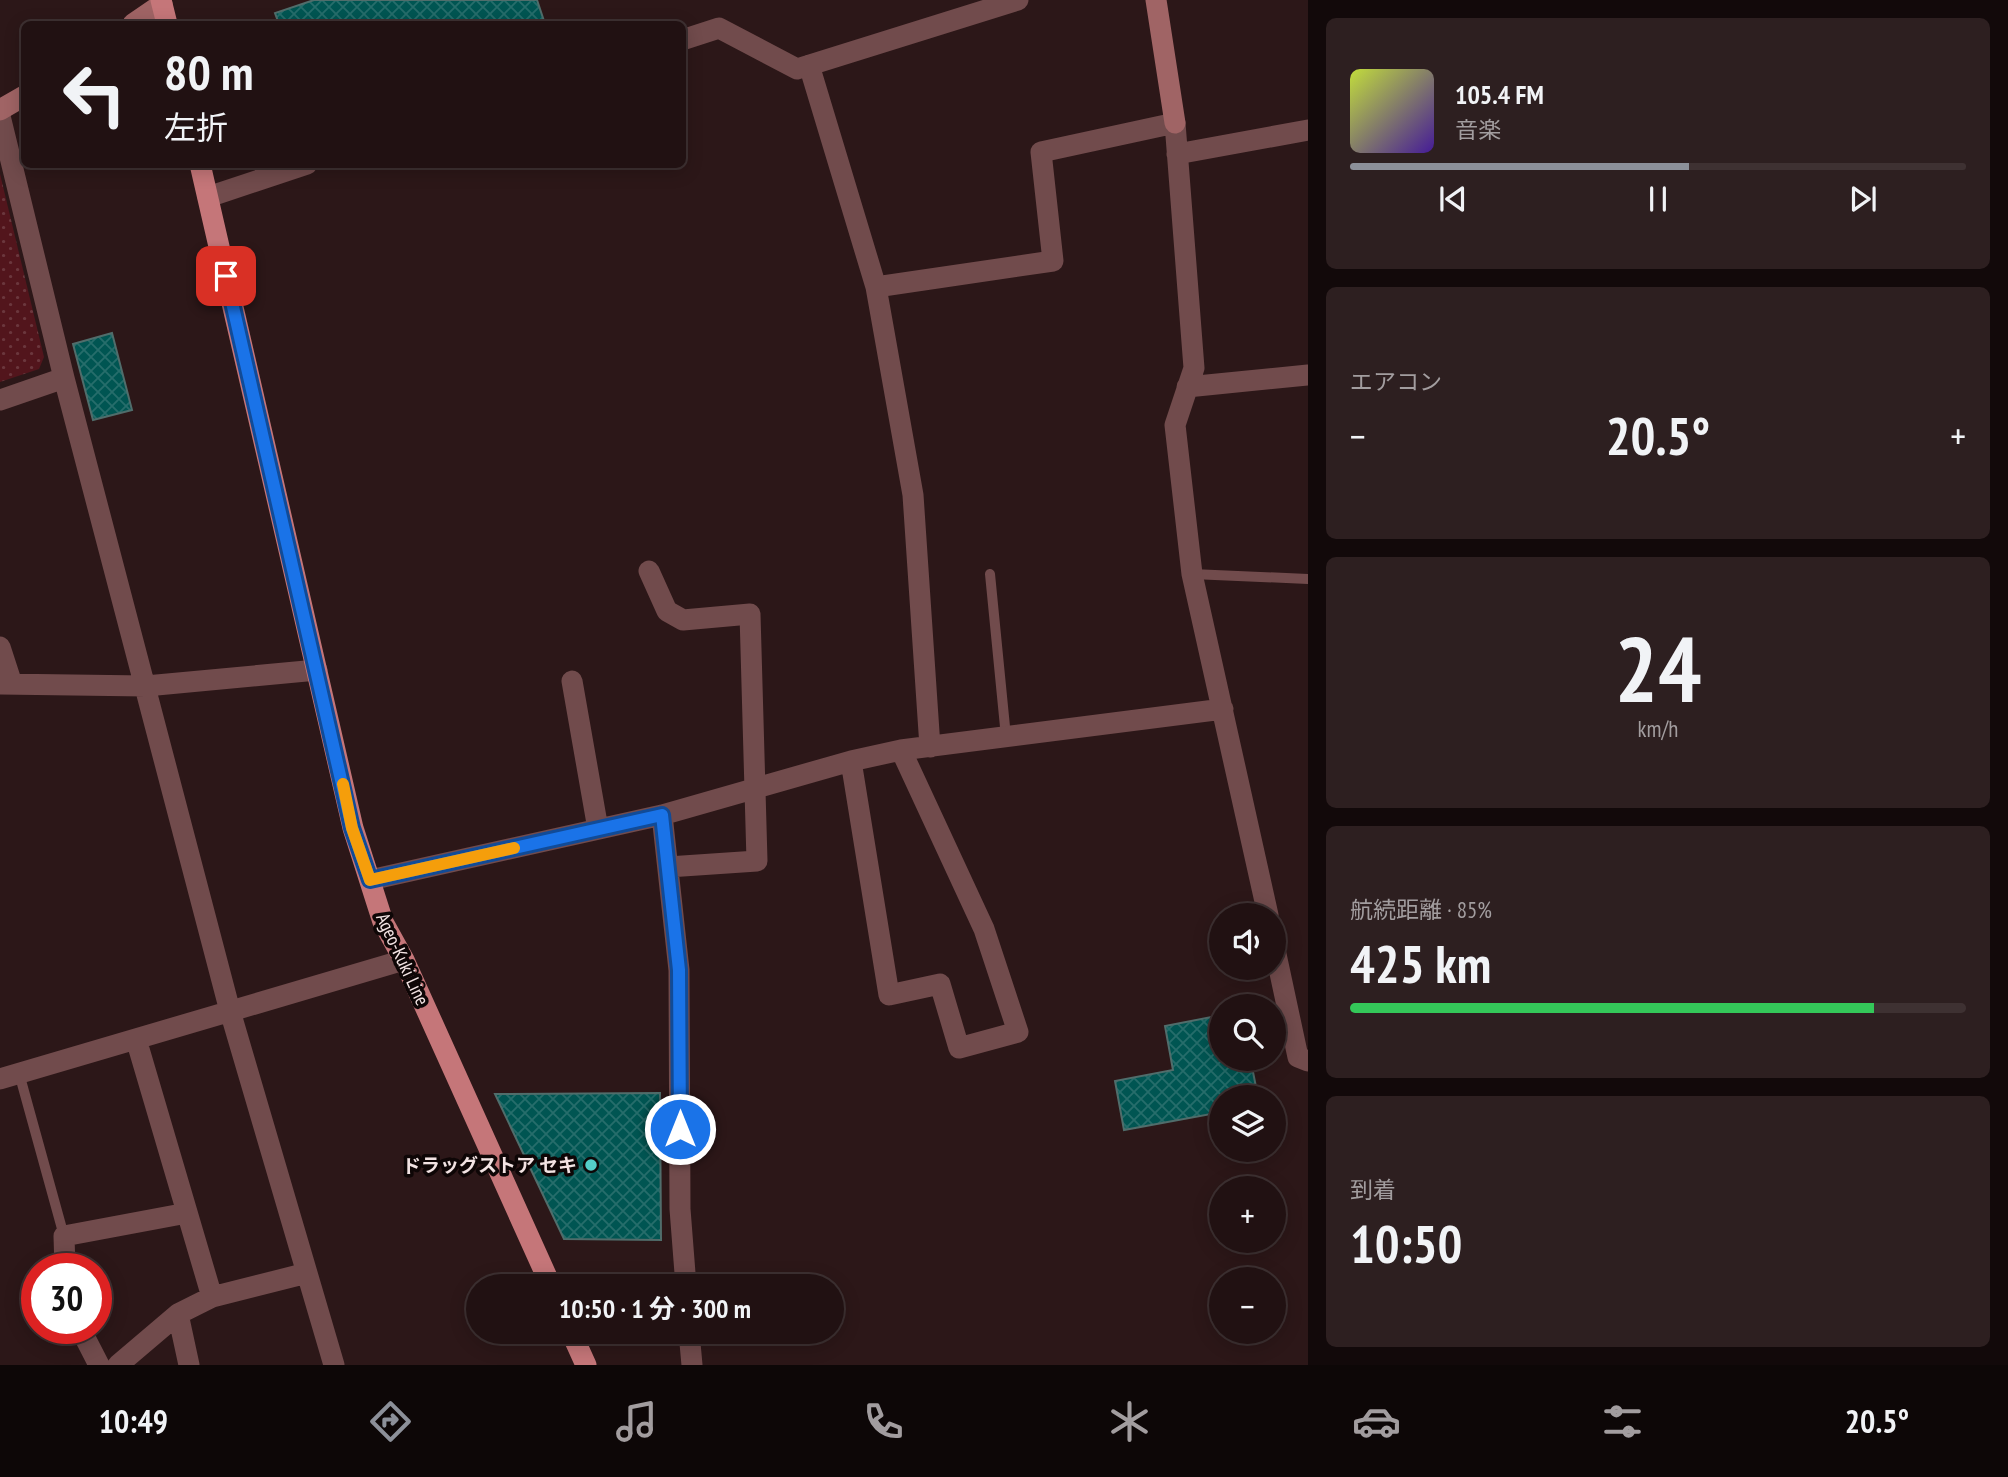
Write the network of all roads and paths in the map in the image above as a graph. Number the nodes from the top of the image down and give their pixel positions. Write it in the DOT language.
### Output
graph roads {
  1 [pos="1018,0"];
  2 [pos="1156,0"];
  3 [pos="164,10"];
  4 [pos="140,21"];
  5 [pos="686,39"];
  6 [pos="809,65"];
  7 [pos="21,98"];
  8 [pos="0,110"];
  9 [pos="0,116"];
  10 [pos="1175,123"];
  11 [pos="1308,130"];
  12 [pos="1177,154"];
  13 [pos="201,168"];
  14 [pos="295,168"];
  15 [pos="208,197"];
  16 [pos="876,287"];
  17 [pos="1308,375"];
  18 [pos="64,378"];
  19 [pos="1188,387"];
  20 [pos="0,400"];
  21 [pos="649,571"];
  22 [pos="990,574"];
  23 [pos="1192,574"];
  24 [pos="1308,579"];
  25 [pos="0,647"];
  26 [pos="317,670"];
  27 [pos="572,681"];
  28 [pos="6,684"];
  29 [pos="146,686"];
  30 [pos="1223,709"];
  31 [pos="1006,737"];
  32 [pos="930,747"];
  33 [pos="901,750"];
  34 [pos="851,761"];
  35 [pos="754,788"];
  36 [pos="662,815"];
  37 [pos="598,829"];
  38 [pos="668,867"];
  39 [pos="370,880"];
  40 [pos="1265,903"];
  41 [pos="404,960"];
  42 [pos="1281,980"];
  43 [pos="230,1011"];
  44 [pos="136,1039"];
  45 [pos="1308,1061"];
  46 [pos="10,1076"];
  47 [pos="187,1213"];
  48 [pos="64,1236"];
  49 [pos="65,1253"];
  50 [pos="307,1273"];
  51 [pos="546,1274"];
  52 [pos="685,1274"];
  53 [pos="212,1297"];
  54 [pos="178,1314"];
  55 [pos="88,1344"];
  56 [pos="576,1344"];
  57 [pos="690,1344"];
  58 [pos="99,1365"];
  59 [pos="118,1365"];
  60 [pos="189,1365"];
  61 [pos="334,1365"];
  62 [pos="586,1365"];
  63 [pos="692,1365"];
  1 -- 6 [label="street"];
  2 -- 10 [label="street"];
  3 -- 4 [label="street"];
  5 -- 6 [label="street"];
  6 -- 16 [label="street"];
  7 -- 8 [label="street"];
  9 -- 18 [label="street"];
  10 -- 12 [label="street"];
  10 -- 16 [label="street"];
  11 -- 12 [label="street"];
  12 -- 19 [label="street"];
  13 -- 15 [label="main road, Ageo-Kuki Line"];
  14 -- 15 [label="street"];
  15 -- 26 [label="main road, Ageo-Kuki Line"];
  16 -- 32 [label="street"];
  17 -- 19 [label="street"];
  18 -- 20 [label="street"];
  18 -- 29 [label="street"];
  19 -- 23 [label="street"];
  21 -- 35 [label="street"];
  22 -- 31 [label="lane"];
  23 -- 24 [label="lane"];
  23 -- 30 [label="street"];
  25 -- 28 [label="street"];
  26 -- 29 [label="street"];
  26 -- 39 [label="main road, Ageo-Kuki Line"];
  27 -- 37 [label="street"];
  28 -- 29 [label="street"];
  29 -- 43 [label="street"];
  30 -- 31 [label="street"];
  30 -- 40 [label="street"];
  31 -- 32 [label="street"];
  32 -- 33 [label="street"];
  33 -- 34 [label="street"];
  33 -- 34 [label="street"];
  34 -- 35 [label="street"];
  35 -- 36 [label="street"];
  35 -- 38 [label="street"];
  36 -- 37 [label="street"];
  36 -- 38 [label="street"];
  37 -- 39 [label="street"];
  38 -- 52 [label="street"];
  39 -- 41 [label="main road, Ageo-Kuki Line"];
  41 -- 43 [label="street"];
  41 -- 51 [label="main road, Ageo-Kuki Line"];
  42 -- 45 [label="street"];
  43 -- 44 [label="street"];
  43 -- 50 [label="street"];
  44 -- 46 [label="street"];
  44 -- 47 [label="street"];
  46 -- 48 [label="lane"];
  47 -- 48 [label="street"];
  47 -- 53 [label="street"];
  48 -- 49 [label="street"];
  50 -- 53 [label="street"];
  50 -- 61 [label="street"];
  53 -- 54 [label="street"];
  54 -- 59 [label="street"];
  54 -- 60 [label="street"];
  55 -- 58 [label="street"];
  56 -- 62 [label="main road"];
  57 -- 63 [label="street"];
}
